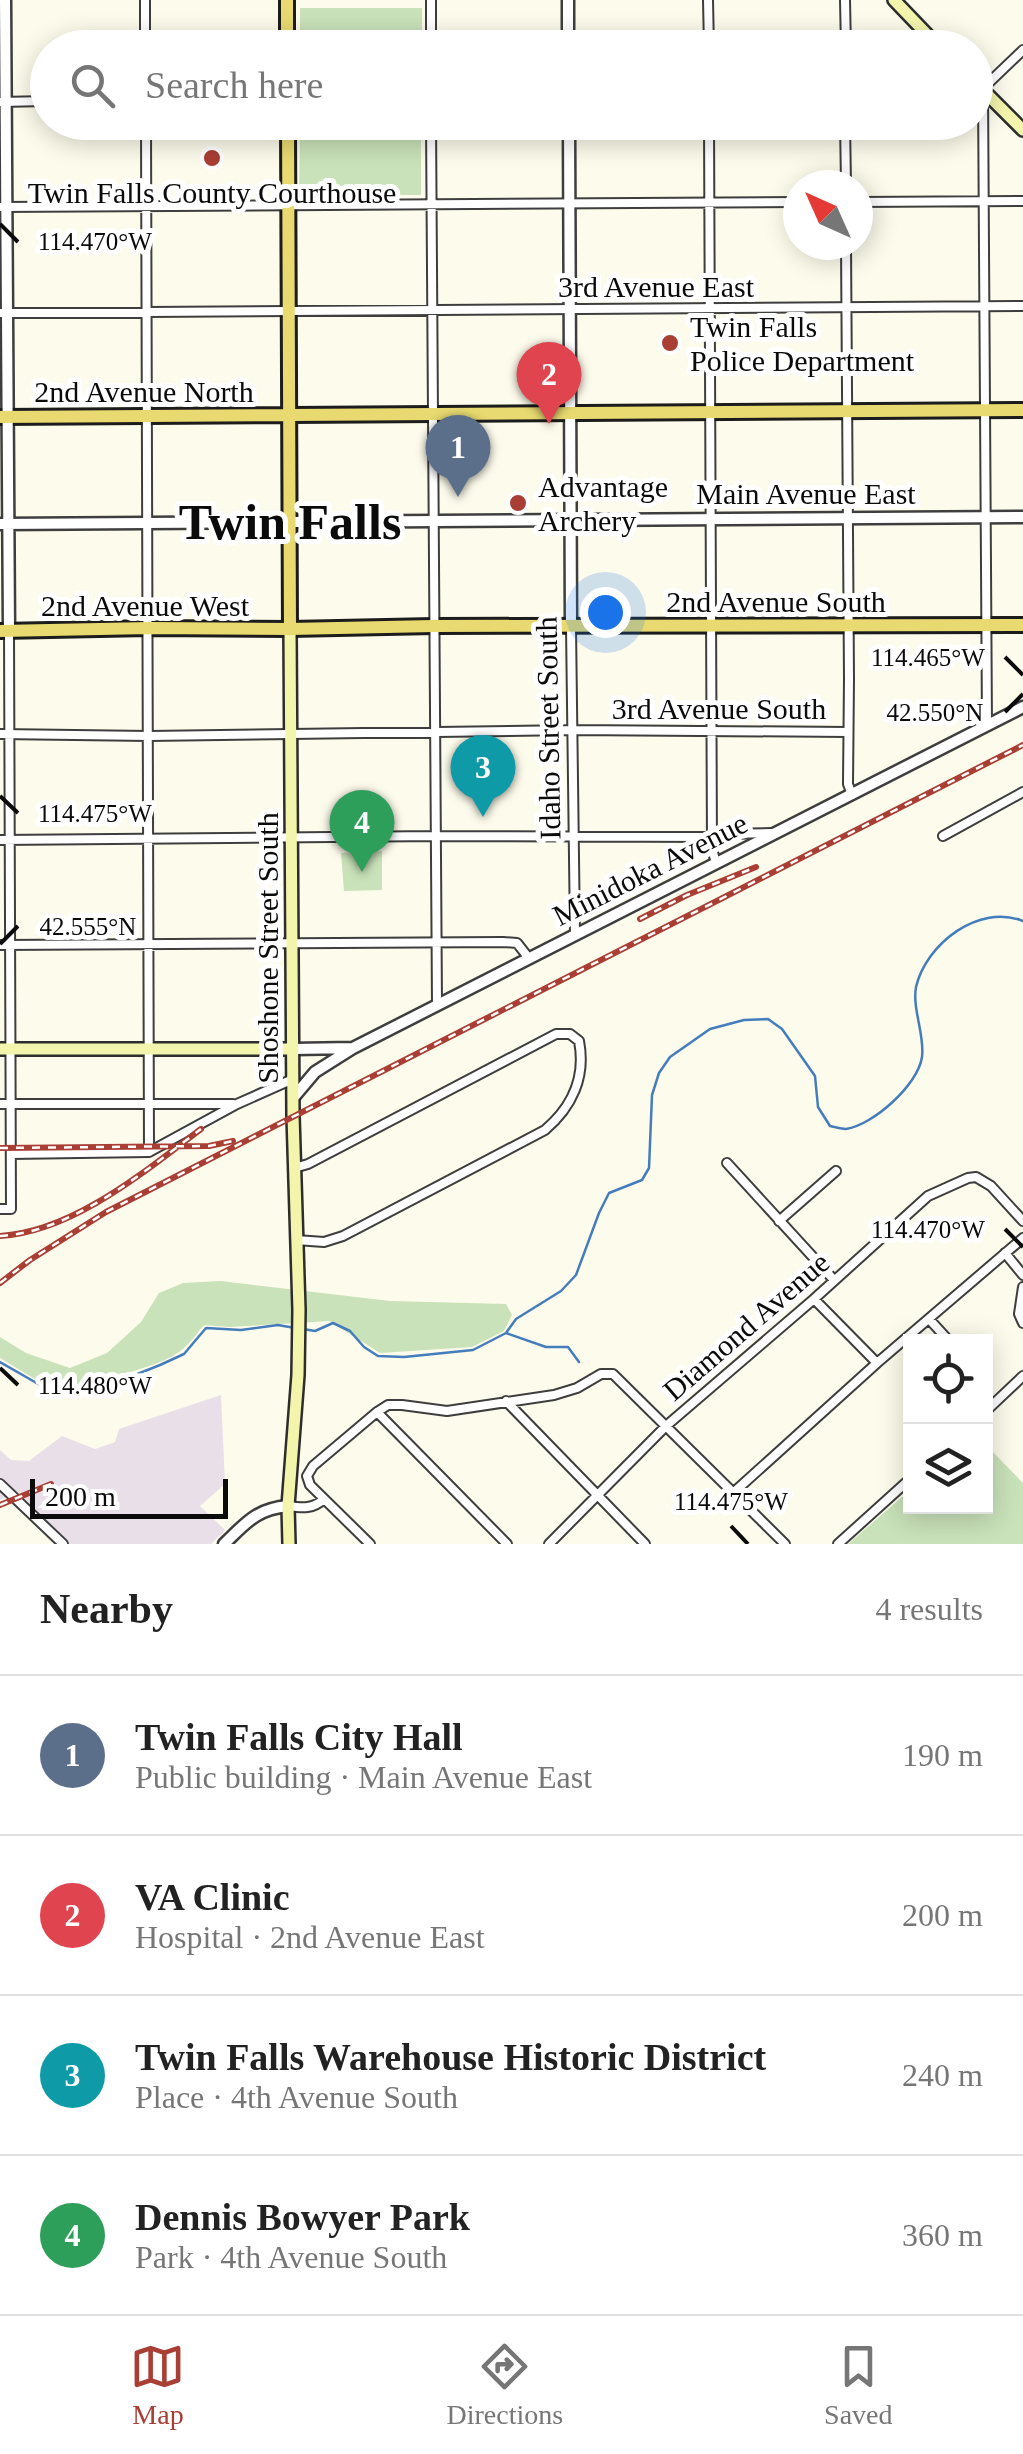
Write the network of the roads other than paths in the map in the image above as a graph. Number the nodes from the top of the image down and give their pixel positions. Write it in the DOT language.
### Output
graph roads {
  1 [pos="5,0"];
  2 [pos="144,0"];
  3 [pos="287,0"];
  4 [pos="431,0"];
  5 [pos="568,0"];
  6 [pos="708,0"];
  7 [pos="846,0"];
  8 [pos="894,0"];
  9 [pos="145,30"];
  10 [pos="287,30"];
  11 [pos="431,30"];
  12 [pos="568,30"];
  13 [pos="709,30"];
  14 [pos="846,30"];
  15 [pos="923,30"];
  16 [pos="1023,50"];
  17 [pos="993,77"];
  18 [pos="30,101"];
  19 [pos="3,102"];
  20 [pos="993,103"];
  21 [pos="1023,130"];
  22 [pos="146,140"];
  23 [pos="288,140"];
  24 [pos="431,140"];
  25 [pos="568,140"];
  26 [pos="709,140"];
  27 [pos="845,140"];
  28 [pos="980,140"];
  29 [pos="846,170"];
  30 [pos="1023,201"];
  31 [pos="710,202"];
  32 [pos="783,202"];
  33 [pos="873,202"];
  34 [pos="982,202"];
  35 [pos="569,203"];
  36 [pos="288,204"];
  37 [pos="432,204"];
  38 [pos="146,206"];
  39 [pos="3,207"];
  40 [pos="846,260"];
  41 [pos="984,306"];
  42 [pos="1023,306"];
  43 [pos="846,307"];
  44 [pos="710,308"];
  45 [pos="432,310"];
  46 [pos="569,310"];
  47 [pos="147,312"];
  48 [pos="288,312"];
  49 [pos="3,313"];
  50 [pos="985,410"];
  51 [pos="1023,410"];
  52 [pos="846,411"];
  53 [pos="710,412"];
  54 [pos="570,413"];
  55 [pos="432,414"];
  56 [pos="289,415"];
  57 [pos="148,416"];
  58 [pos="4,417"];
  59 [pos="986,517"];
  60 [pos="1023,517"];
  61 [pos="846,518"];
  62 [pos="710,519"];
  63 [pos="433,520"];
  64 [pos="570,521"];
  65 [pos="149,522"];
  66 [pos="289,522"];
  67 [pos="4,524"];
  68 [pos="848,625"];
  69 [pos="1023,625"];
  70 [pos="434,626"];
  71 [pos="571,626"];
  72 [pos="711,626"];
  73 [pos="986,626"];
  74 [pos="149,628"];
  75 [pos="290,629"];
  76 [pos="4,631"];
  77 [pos="1023,707"];
  78 [pos="987,726"];
  79 [pos="573,730"];
  80 [pos="712,730"];
  81 [pos="848,732"];
  82 [pos="435,733"];
  83 [pos="5,734"];
  84 [pos="291,734"];
  85 [pos="149,736"];
  86 [pos="1023,792"];
  87 [pos="852,795"];
  88 [pos="776,833"];
  89 [pos="436,836"];
  90 [pos="943,836"];
  91 [pos="574,838"];
  92 [pos="712,838"];
  93 [pos="292,839"];
  94 [pos="5,840"];
  95 [pos="149,840"];
  96 [pos="716,864"];
  97 [pos="576,934"];
  98 [pos="436,942"];
  99 [pos="149,944"];
  100 [pos="292,944"];
  101 [pos="5,945"];
  102 [pos="528,957"];
  103 [pos="437,1004"];
  104 [pos="353,1048"];
  105 [pos="5,1049"];
  106 [pos="149,1049"];
  107 [pos="293,1049"];
  108 [pos="293,1079"];
  109 [pos="293,1098"];
  110 [pos="5,1104"];
  111 [pos="149,1104"];
  112 [pos="237,1104"];
  113 [pos="149,1152"];
  114 [pos="11,1154"];
  115 [pos="727,1164"];
  116 [pos="294,1168"];
  117 [pos="836,1171"];
  118 [pos="0,1210"];
  119 [pos="779,1222"];
  120 [pos="1023,1222"];
  121 [pos="1023,1238"];
  122 [pos="296,1242"];
  123 [pos="1005,1254"];
  124 [pos="1023,1275"];
  125 [pos="834,1280"];
  126 [pos="1023,1287"];
  127 [pos="814,1299"];
  128 [pos="930,1319"];
  129 [pos="1023,1323"];
  130 [pos="943,1334"];
  131 [pos="877,1363"];
  132 [pos="1023,1376"];
  133 [pos="506,1400"];
  134 [pos="993,1404"];
  135 [pos="376,1412"];
  136 [pos="666,1426"];
  137 [pos="903,1485"];
  138 [pos="1,1486"];
  139 [pos="733,1494"];
  140 [pos="597,1497"];
  141 [pos="324,1499"];
  142 [pos="288,1506"];
  143 [pos="225,1543"];
  144 [pos="64,1544"];
  145 [pos="288,1544"];
  146 [pos="370,1544"];
  147 [pos="507,1544"];
  148 [pos="549,1544"];
  149 [pos="646,1544"];
  150 [pos="785,1544"];
  151 [pos="838,1544"];
  1 -- 19 [label="street"];
  2 -- 9 [label="street"];
  3 -- 10 [label="main road"];
  4 -- 11 [label="street"];
  5 -- 12 [label="street"];
  6 -- 13 [label="street"];
  7 -- 14 [label="street"];
  8 -- 15 [label="main road"];
  16 -- 17 [label="street"];
  18 -- 19 [label="street"];
  19 -- 39 [label="street"];
  20 -- 21 [label="main road"];
  22 -- 38 [label="street"];
  23 -- 36 [label="main road, Shoshone Street South"];
  24 -- 37 [label="street"];
  25 -- 35 [label="street, Idaho Street South"];
  26 -- 31 [label="street"];
  27 -- 29 [label="street"];
  28 -- 34 [label="street"];
  30 -- 34 [label="street"];
  31 -- 32 [label="street"];
  31 -- 35 [label="street"];
  31 -- 44 [label="street"];
  33 -- 34 [label="street"];
  34 -- 41 [label="street"];
  35 -- 37 [label="street"];
  35 -- 46 [label="street, Idaho Street South"];
  36 -- 37 [label="street"];
  36 -- 38 [label="street"];
  36 -- 48 [label="main road, Shoshone Street South"];
  37 -- 45 [label="street"];
  38 -- 39 [label="street"];
  38 -- 47 [label="street"];
  39 -- 49 [label="street"];
  40 -- 43 [label="street"];
  41 -- 42 [label="street, 3rd Avenue East"];
  41 -- 43 [label="street, 3rd Avenue East"];
  41 -- 50 [label="street"];
  43 -- 44 [label="street, 3rd Avenue East"];
  43 -- 52 [label="street"];
  44 -- 46 [label="street, 3rd Avenue East"];
  44 -- 53 [label="street"];
  45 -- 46 [label="street, 3rd Avenue East"];
  45 -- 48 [label="street, 3rd Avenue East"];
  45 -- 55 [label="street"];
  46 -- 54 [label="street, Idaho Street South"];
  47 -- 48 [label="street, 3rd Avenue East"];
  47 -- 49 [label="street, 3rd Avenue East"];
  47 -- 57 [label="street"];
  48 -- 56 [label="main road, Shoshone Street South"];
  49 -- 58 [label="street"];
  50 -- 51 [label="main road, 2nd Avenue North"];
  50 -- 52 [label="main road, 2nd Avenue North"];
  50 -- 59 [label="street"];
  52 -- 53 [label="main road, 2nd Avenue North"];
  52 -- 61 [label="street"];
  53 -- 54 [label="main road, 2nd Avenue North"];
  53 -- 62 [label="street"];
  54 -- 55 [label="main road, 2nd Avenue North"];
  54 -- 64 [label="street, Idaho Street South"];
  55 -- 56 [label="main road, 2nd Avenue North"];
  55 -- 63 [label="street"];
  56 -- 57 [label="main road, 2nd Avenue North"];
  56 -- 66 [label="main road, Shoshone Street South"];
  57 -- 58 [label="main road, 2nd Avenue North"];
  57 -- 65 [label="street"];
  58 -- 67 [label="street"];
  59 -- 60 [label="street, Main Avenue East"];
  59 -- 61 [label="street, Main Avenue East"];
  59 -- 73 [label="street"];
  61 -- 62 [label="street, Main Avenue East"];
  61 -- 68 [label="street"];
  62 -- 64 [label="street, Main Avenue East"];
  62 -- 72 [label="street"];
  63 -- 64 [label="street, Main Avenue East"];
  63 -- 66 [label="street, Main Avenue East"];
  63 -- 70 [label="street"];
  64 -- 71 [label="street, Idaho Street South"];
  65 -- 66 [label="street, Main Avenue East"];
  65 -- 67 [label="street, Main Avenue East"];
  65 -- 74 [label="street"];
  66 -- 75 [label="main road, Shoshone Street South"];
  67 -- 76 [label="street"];
  68 -- 72 [label="main road, 2nd Avenue South"];
  68 -- 73 [label="main road, 2nd Avenue South"];
  68 -- 81 [label="street"];
  69 -- 73 [label="main road, 2nd Avenue South"];
  70 -- 71 [label="main road, 2nd Avenue South"];
  70 -- 75 [label="main road, 2nd Avenue South"];
  70 -- 82 [label="street"];
  71 -- 72 [label="main road, 2nd Avenue South"];
  71 -- 79 [label="street, Idaho Street South"];
  72 -- 80 [label="street"];
  73 -- 78 [label="street"];
  74 -- 75 [label="main road, 2nd Avenue West"];
  74 -- 76 [label="main road, 2nd Avenue West"];
  74 -- 85 [label="street"];
  75 -- 84 [label="main road, Shoshone Street South"];
  76 -- 83 [label="street"];
  77 -- 78 [label="street, Minidoka Avenue"];
  78 -- 87 [label="street, Minidoka Avenue"];
  79 -- 80 [label="street, 3rd Avenue South"];
  79 -- 82 [label="street, 3rd Avenue South"];
  79 -- 91 [label="street, Idaho Street South"];
  80 -- 81 [label="street, 3rd Avenue South"];
  80 -- 92 [label="street"];
  81 -- 87 [label="street"];
  82 -- 84 [label="street, 3rd Avenue South"];
  82 -- 89 [label="street"];
  83 -- 85 [label="street, 3rd Avenue South"];
  83 -- 94 [label="street"];
  84 -- 85 [label="street, 3rd Avenue South"];
  84 -- 93 [label="main road, Shoshone Street South"];
  85 -- 95 [label="street"];
  86 -- 90 [label="street"];
  87 -- 88 [label="street, Minidoka Avenue"];
  88 -- 92 [label="street"];
  88 -- 96 [label="street, Minidoka Avenue"];
  89 -- 91 [label="street"];
  89 -- 93 [label="street"];
  89 -- 98 [label="street"];
  91 -- 92 [label="street"];
  91 -- 97 [label="street, Idaho Street South"];
  92 -- 96 [label="street"];
  93 -- 95 [label="street"];
  93 -- 100 [label="main road, Shoshone Street South"];
  94 -- 95 [label="street"];
  94 -- 101 [label="street"];
  95 -- 99 [label="street"];
  96 -- 97 [label="street, Minidoka Avenue"];
  97 -- 102 [label="street, Minidoka Avenue"];
  98 -- 100 [label="street"];
  98 -- 102 [label="street"];
  98 -- 103 [label="street"];
  99 -- 100 [label="street"];
  99 -- 101 [label="street"];
  99 -- 106 [label="street"];
  100 -- 107 [label="main road, Shoshone Street South"];
  101 -- 105 [label="street"];
  102 -- 103 [label="street, Minidoka Avenue"];
  103 -- 104 [label="street, Minidoka Avenue"];
  104 -- 107 [label="street, Minidoka Avenue"];
  104 -- 109 [label="street"];
  105 -- 106 [label="main road"];
  105 -- 110 [label="street"];
  106 -- 107 [label="main road"];
  106 -- 111 [label="street"];
  107 -- 108 [label="main road, Shoshone Street South"];
  108 -- 109 [label="main road, Shoshone Street South"];
  108 -- 112 [label="street"];
  109 -- 116 [label="main road, Shoshone Street South"];
  110 -- 111 [label="street"];
  110 -- 114 [label="street"];
  111 -- 112 [label="street"];
  111 -- 113 [label="street"];
  112 -- 113 [label="street"];
  113 -- 114 [label="street"];
  114 -- 118 [label="street"];
  115 -- 119 [label="street"];
  116 -- 122 [label="main road, Shoshone Street South"];
  116 -- 122 [label="street"];
  117 -- 119 [label="street"];
  119 -- 125 [label="street"];
  120 -- 125 [label="street, Diamond Avenue"];
  121 -- 123 [label="street"];
  122 -- 142 [label="main road, Shoshone Street South"];
  123 -- 124 [label="street"];
  123 -- 128 [label="street"];
  125 -- 127 [label="street, Diamond Avenue"];
  126 -- 129 [label="street"];
  127 -- 131 [label="street"];
  127 -- 136 [label="street, Diamond Avenue"];
  128 -- 130 [label="street"];
  128 -- 131 [label="street"];
  131 -- 139 [label="street"];
  132 -- 134 [label="street"];
  133 -- 135 [label="street"];
  133 -- 136 [label="street"];
  133 -- 140 [label="street"];
  135 -- 141 [label="street"];
  135 -- 147 [label="street"];
  136 -- 139 [label="street"];
  136 -- 140 [label="street, Diamond Avenue"];
  137 -- 151 [label="street"];
  138 -- 144 [label="street"];
  139 -- 150 [label="street"];
  140 -- 148 [label="street, Diamond Avenue"];
  140 -- 149 [label="street"];
  141 -- 142 [label="street"];
  141 -- 146 [label="street"];
  142 -- 143 [label="street"];
  142 -- 145 [label="main road, Shoshone Street South"];
}
